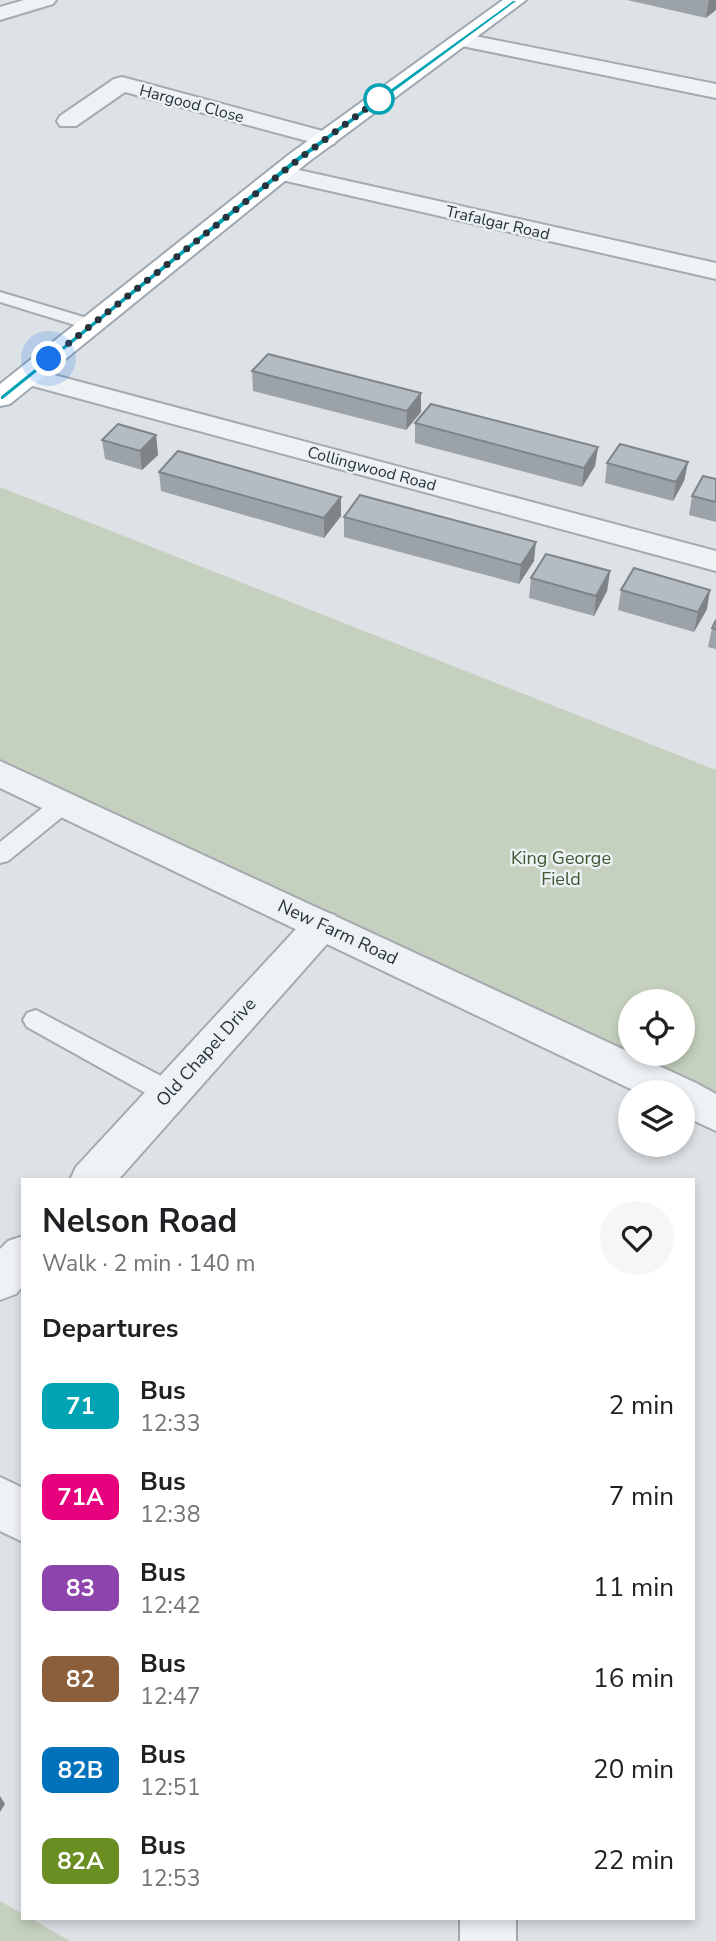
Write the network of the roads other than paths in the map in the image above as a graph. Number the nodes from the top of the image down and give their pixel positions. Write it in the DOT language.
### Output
graph roads {
  1 [pos="46,0"];
  2 [pos="516,0"];
  3 [pos="0,14"];
  4 [pos="460,39"];
  5 [pos="716,91"];
  6 [pos="68,121"];
  7 [pos="326,139"];
  8 [pos="281,173"];
  9 [pos="716,271"];
  10 [pos="0,297"];
  11 [pos="91,326"];
  12 [pos="28,376"];
  13 [pos="0,398"];
  14 [pos="716,561"];
  15 [pos="0,773"];
  16 [pos="64,803"];
  17 [pos="0,855"];
  18 [pos="321,925"];
  19 [pos="36,1020"];
  20 [pos="650,1080"];
  21 [pos="169,1093"];
  22 [pos="695,1102"];
  23 [pos="716,1114"];
  24 [pos="93,1178"];
  25 [pos="21,1257"];
  26 [pos="0,1280"];
  27 [pos="0,1501"];
  28 [pos="21,1517"];
  29 [pos="488,1920"];
  30 [pos="488,1941"];
  1 -- 3 [label="street"];
  2 -- 4 [label="main road"];
  4 -- 5 [label="street"];
  4 -- 7 [label="main road"];
  6 -- 7 [label="street, Hargood Close"];
  7 -- 8 [label="main road"];
  8 -- 9 [label="street, Trafalgar Road"];
  8 -- 11 [label="main road"];
  10 -- 11 [label="lane"];
  11 -- 12 [label="main road"];
  12 -- 13 [label="main road"];
  12 -- 14 [label="street, Collingwood Road"];
  15 -- 16 [label="street, New Farm Road"];
  16 -- 17 [label="lane"];
  16 -- 18 [label="street, New Farm Road"];
  18 -- 20 [label="street, New Farm Road"];
  18 -- 21 [label="street, Old Chapel Drive"];
  19 -- 21 [label="lane"];
  21 -- 24 [label="street, Old Chapel Drive"];
  22 -- 23 [label="street"];
  25 -- 26 [label="street"];
  27 -- 28 [label="street"];
  29 -- 30 [label="street"];
}
